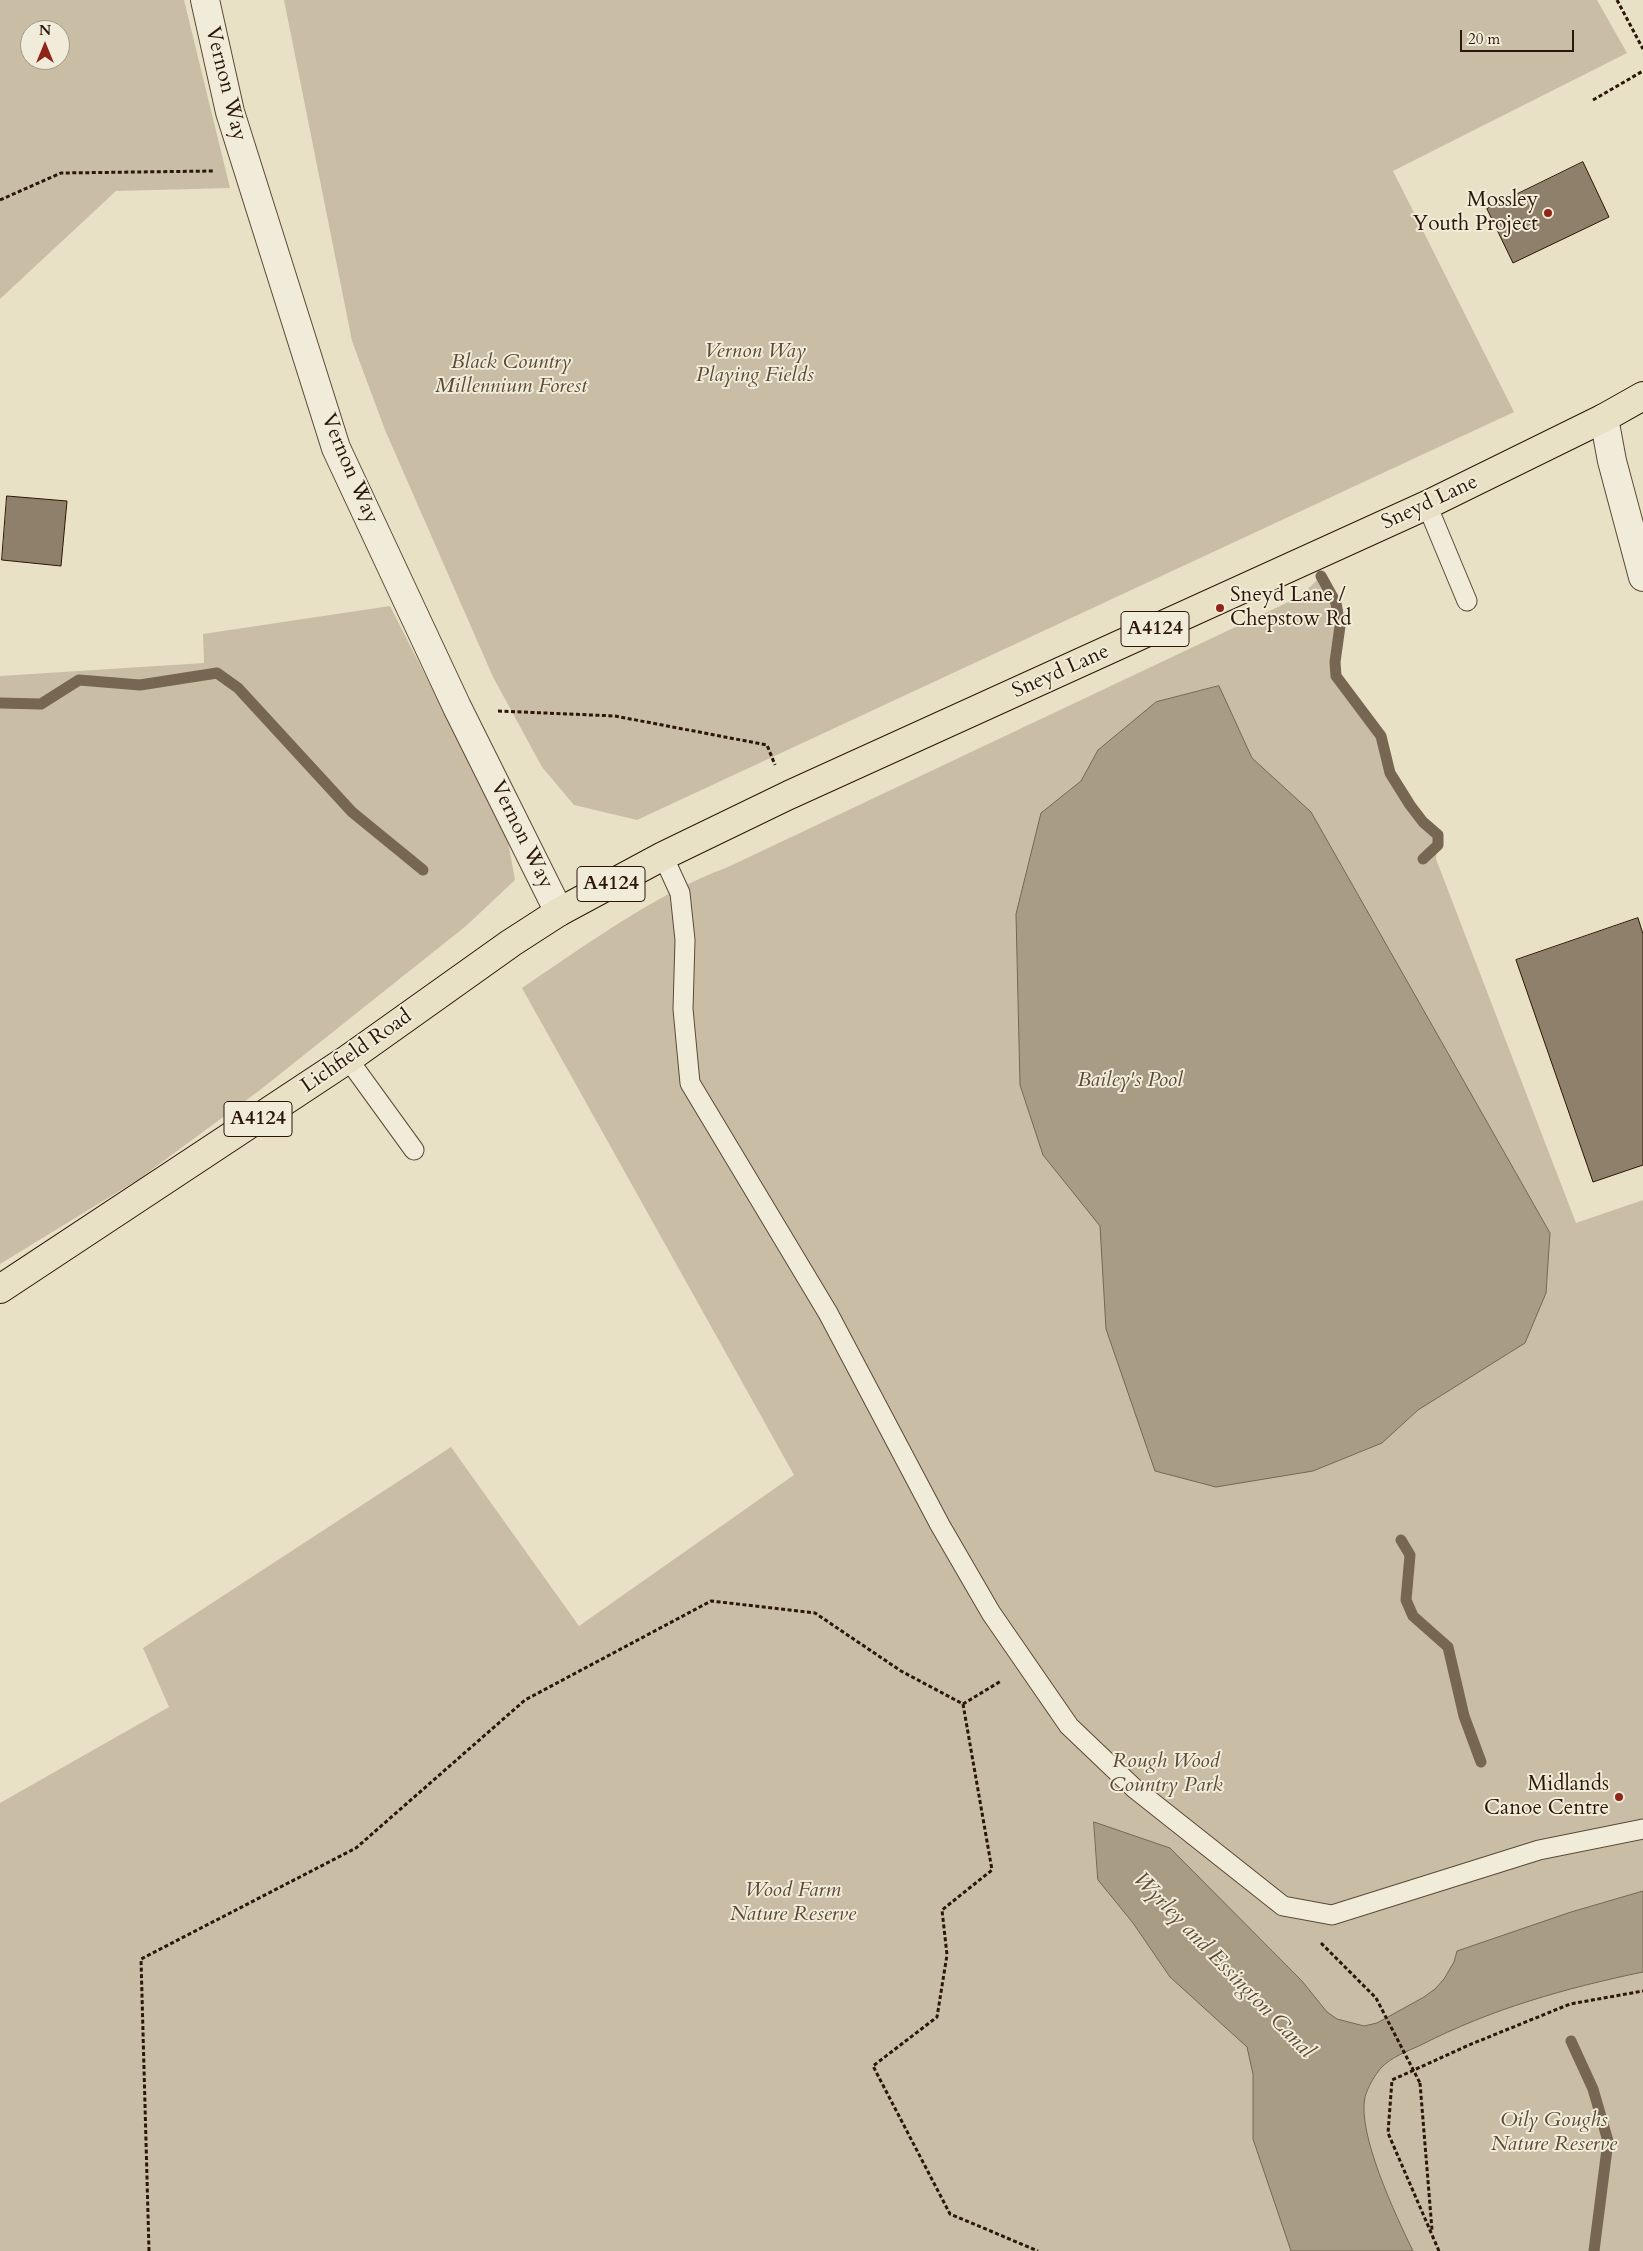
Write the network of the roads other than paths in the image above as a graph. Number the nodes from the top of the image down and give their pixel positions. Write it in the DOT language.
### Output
graph roads {
  1 [pos="205,0"];
  2 [pos="1643,396"];
  3 [pos="1604,418"];
  4 [pos="1427,506"];
  5 [pos="1643,577"];
  6 [pos="1467,601"];
  7 [pos="663,856"];
  8 [pos="559,912"];
  9 [pos="511,943"];
  10 [pos="348,1059"];
  11 [pos="414,1150"];
  12 [pos="0,1289"];
  13 [pos="1643,1829"];
  1 -- 8 [label="street, Vernon Way"];
  2 -- 3 [label="main road, Sneyd Lane / A4124"];
  3 -- 4 [label="main road, Sneyd Lane / A4124"];
  3 -- 5 [label="street"];
  4 -- 6 [label="lane"];
  4 -- 7 [label="main road, Sneyd Lane / A4124"];
  7 -- 8 [label="main road, Sneyd Lane / A4124"];
  7 -- 13 [label="lane"];
  8 -- 9 [label="main road, Sneyd Lane / A4124"];
  9 -- 10 [label="main road, Lichfield Road / A4124"];
  10 -- 11 [label="lane"];
  10 -- 12 [label="main road, Lichfield Road / A4124"];
}
